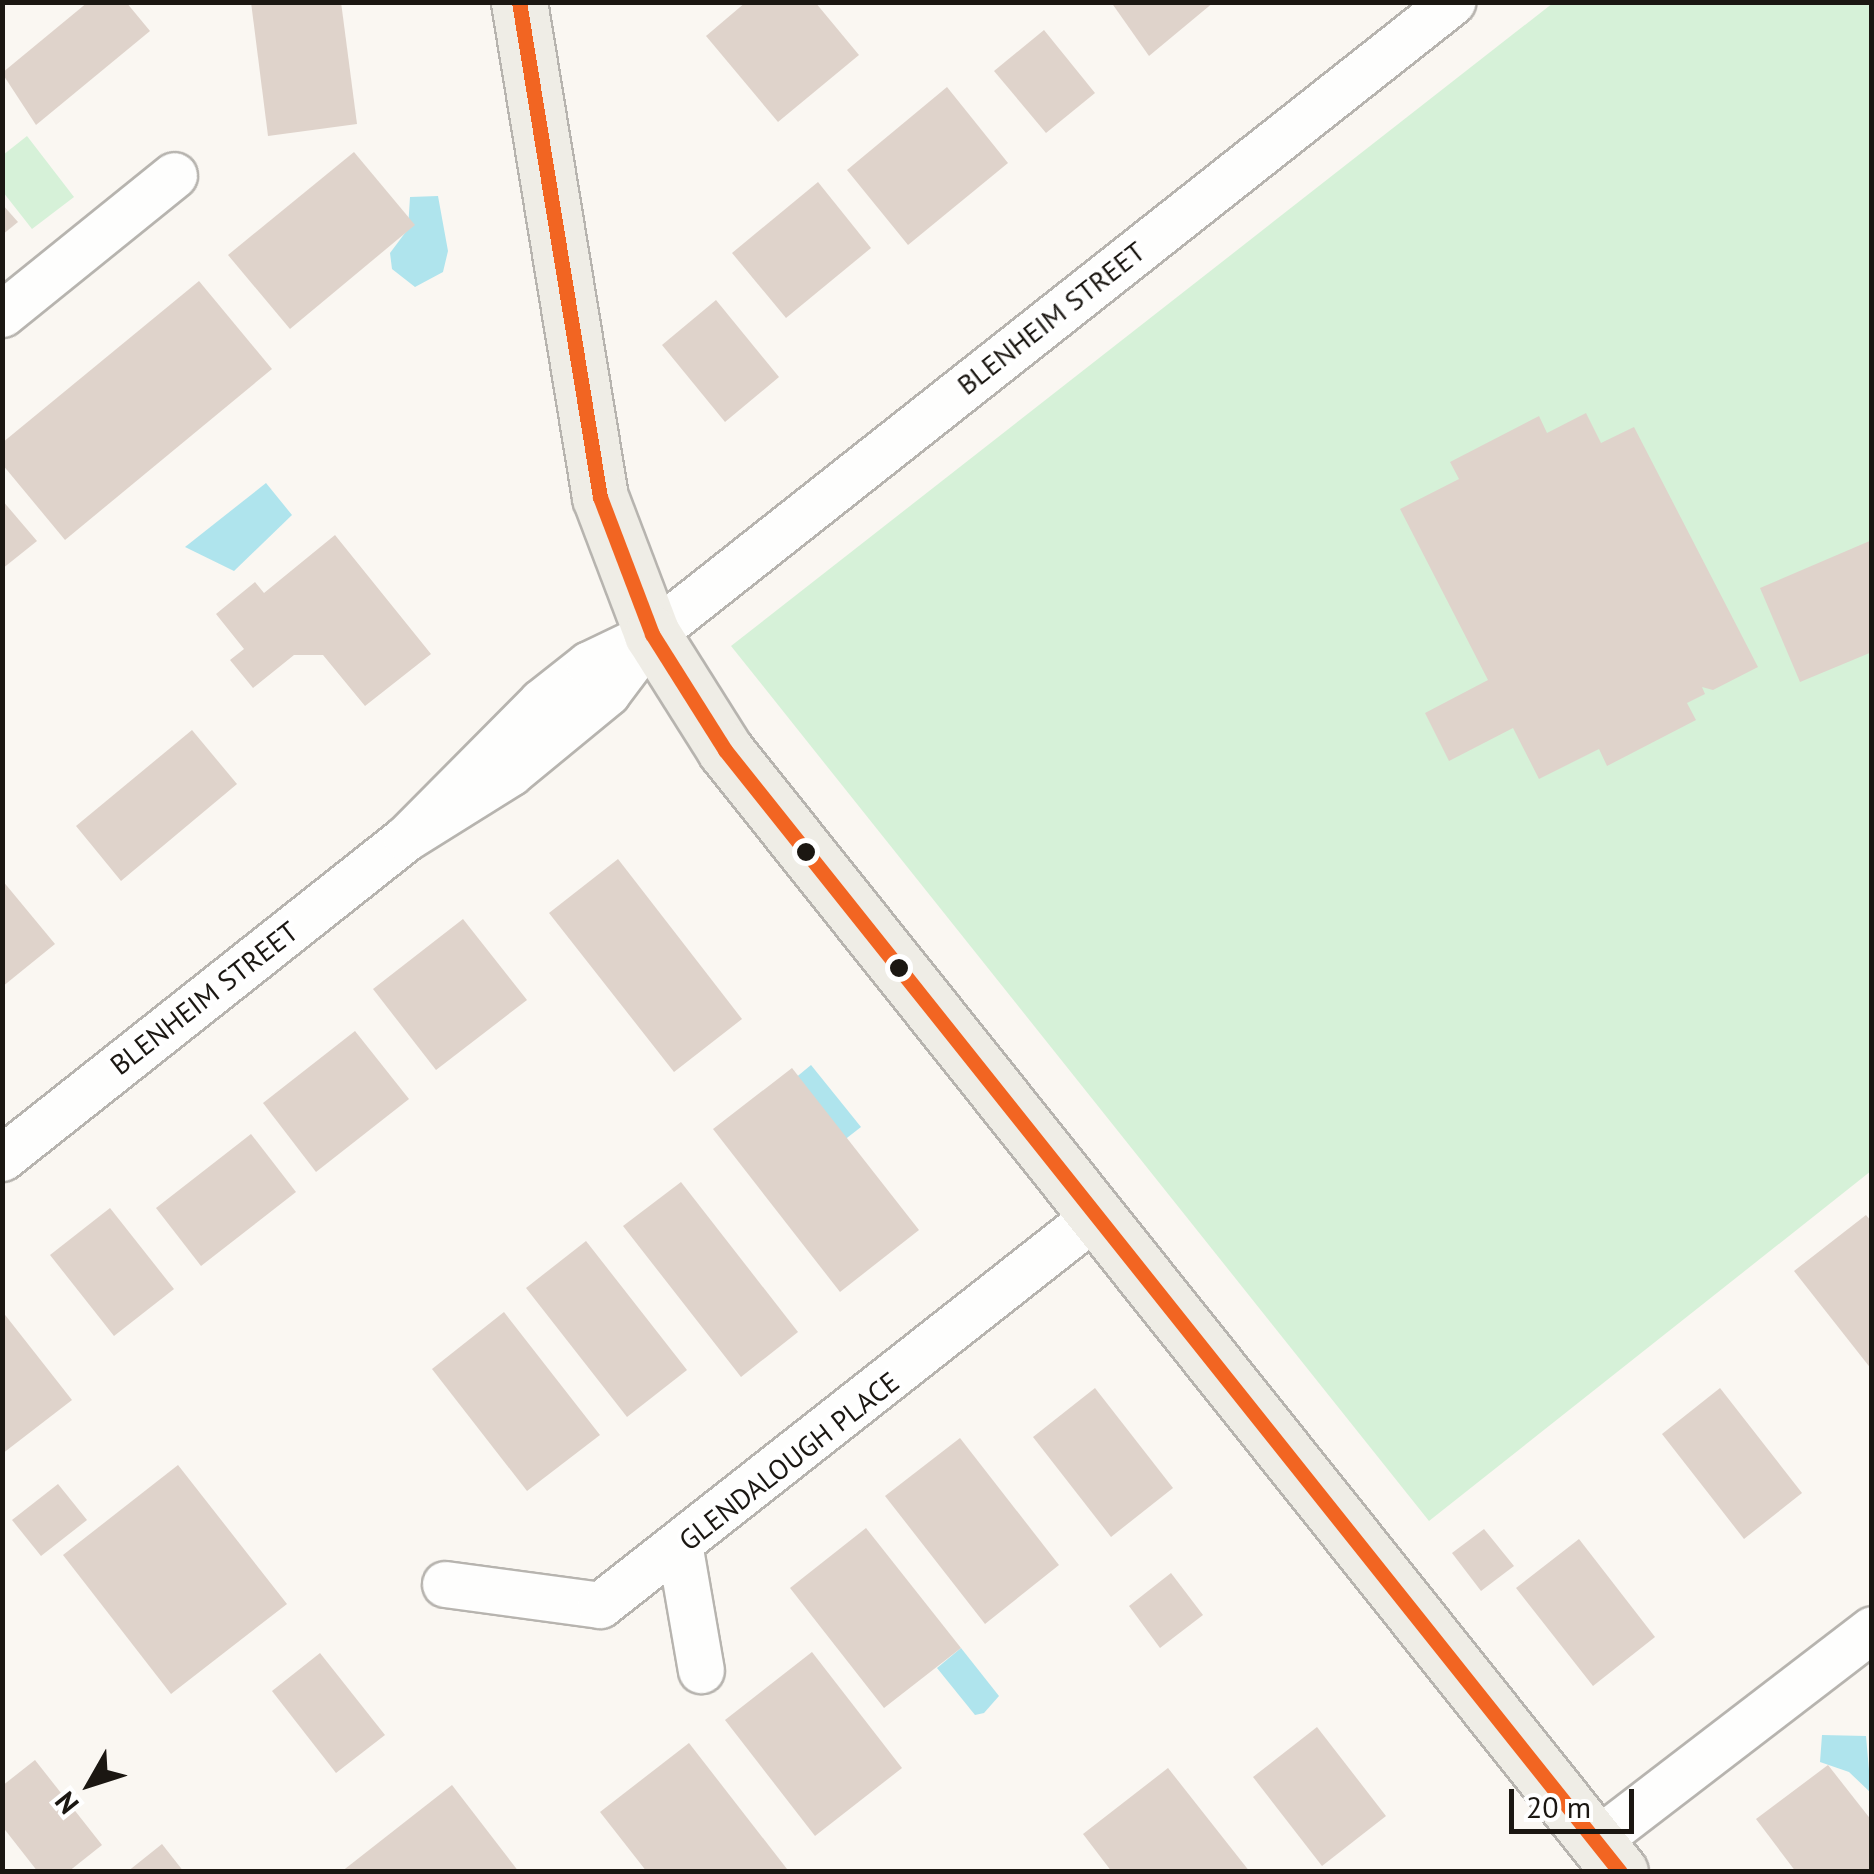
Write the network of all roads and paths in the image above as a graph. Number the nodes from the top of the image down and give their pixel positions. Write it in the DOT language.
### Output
graph roads {
  1 [pos="519,2"];
  2 [pos="1452,2"];
  3 [pos="174,175"];
  4 [pos="2,314"];
  5 [pos="652,634"];
  6 [pos="2,1158"];
  7 [pos="1097,1214"];
  8 [pos="680,1548"];
  9 [pos="445,1584"];
  10 [pos="1872,1628"];
  11 [pos="701,1670"];
  12 [pos="1608,1856"];
  1 -- 5 [label="main road"];
  2 -- 5 [label="street, BLENHEIM STREET"];
  3 -- 4 [label="street"];
  5 -- 6 [label="street, BLENHEIM STREET"];
  5 -- 7 [label="main road"];
  7 -- 8 [label="street, GLENDALOUGH PLACE"];
  7 -- 12 [label="main road"];
  8 -- 9 [label="street, GLENDALOUGH PLACE"];
  8 -- 11 [label="street"];
  10 -- 12 [label="street"];
}
